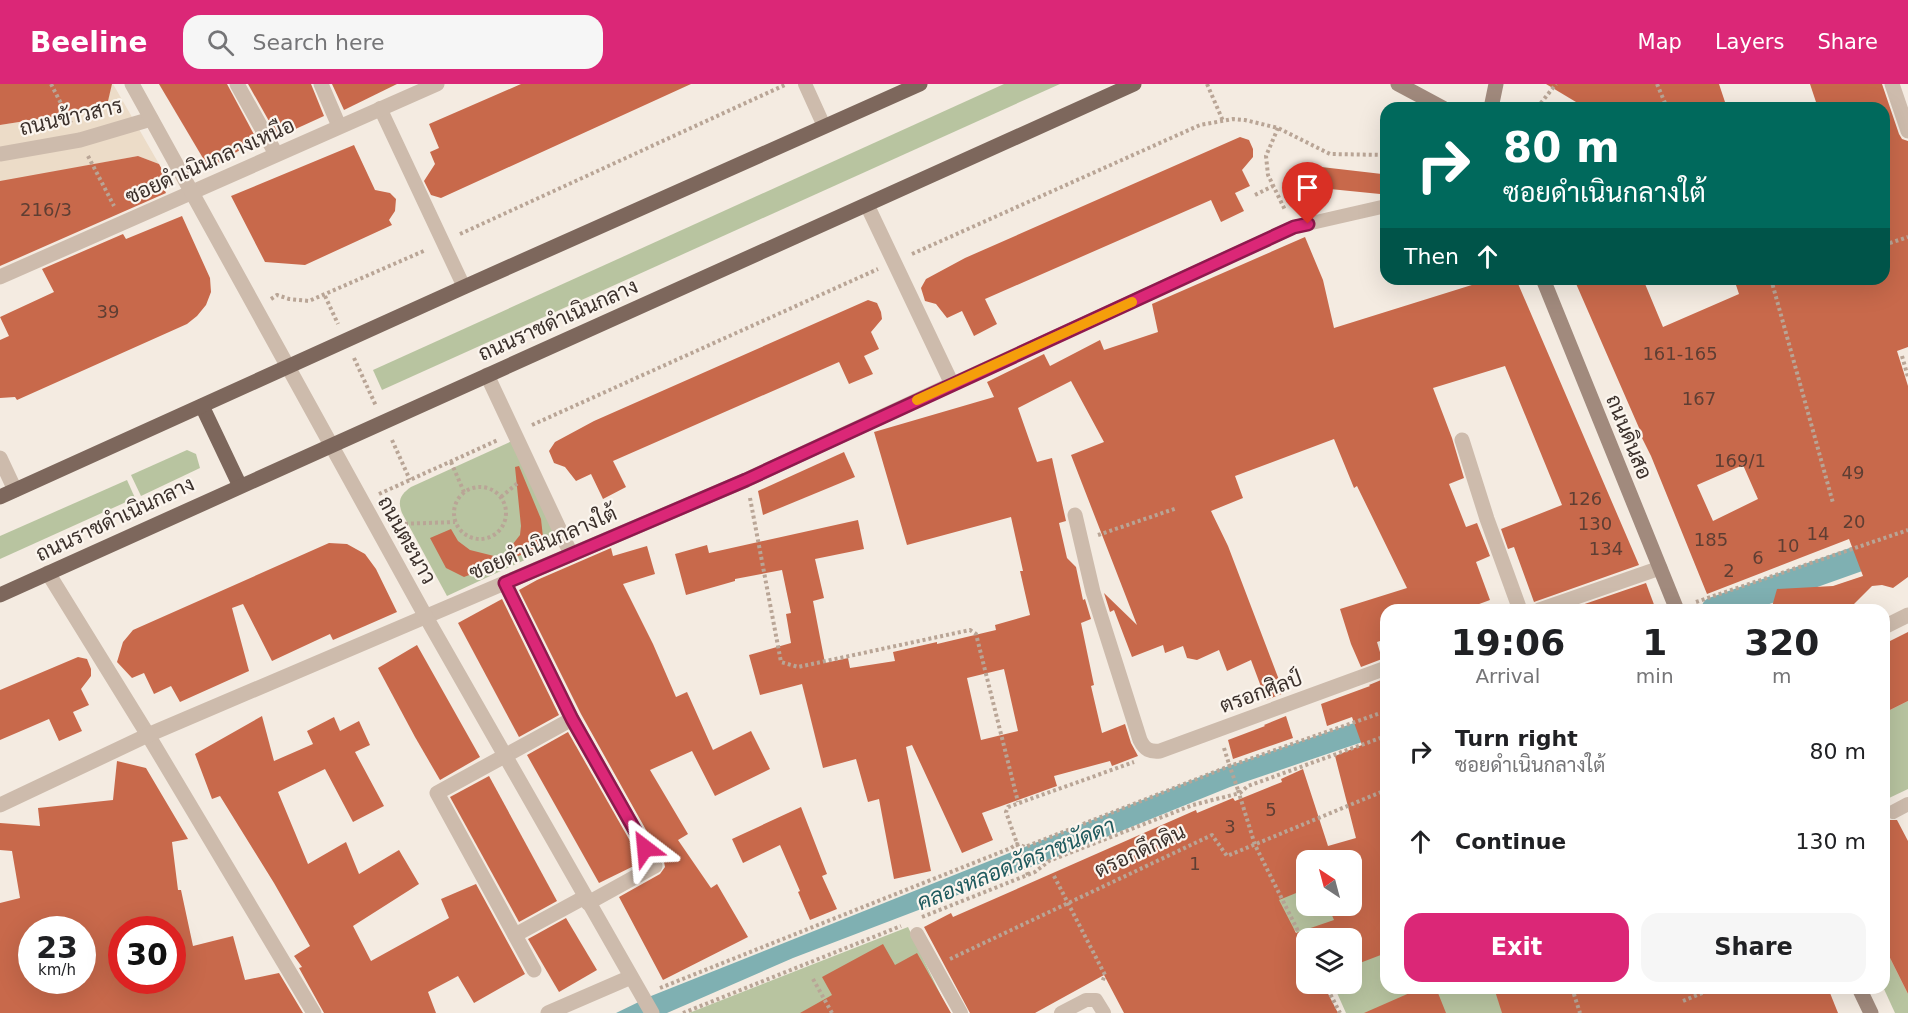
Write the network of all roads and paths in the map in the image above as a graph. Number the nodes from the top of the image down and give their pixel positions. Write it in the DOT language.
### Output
graph roads {
  1 [pos="132,84"];
  2 [pos="237,84"];
  3 [pos="321,84"];
  4 [pos="437,84"];
  5 [pos="787,84"];
  6 [pos="805,84"];
  7 [pos="920,84"];
  8 [pos="1134,84"];
  9 [pos="1207,84"];
  10 [pos="1398,84"];
  11 [pos="1496,84"];
  12 [pos="1556,84"];
  13 [pos="1657,84"];
  14 [pos="1892,84"];
  15 [pos="1432,102"];
  16 [pos="1492,102"];
  17 [pos="1542,102"];
  18 [pos="1664,102"];
  19 [pos="380,108"];
  20 [pos="151,119"];
  21 [pos="1223,121"];
  22 [pos="339,126"];
  23 [pos="824,126"];
  24 [pos="1278,128"];
  25 [pos="1908,131"];
  26 [pos="276,153"];
  27 [pos="0,154"];
  28 [pos="1273,186"];
  29 [pos="192,193"];
  30 [pos="1255,195"];
  31 [pos="867,205"];
  32 [pos="1380,207"];
  33 [pos="1294,227"];
  34 [pos="1908,237"];
  35 [pos="443,242"];
  36 [pos="1890,243"];
  37 [pos="0,277"];
  38 [pos="1545,285"];
  39 [pos="1773,285"];
  40 [pos="464,287"];
  41 [pos="277,296"];
  42 [pos="325,296"];
  43 [pos="346,341"];
  44 [pos="1902,356"];
  45 [pos="288,367"];
  46 [pos="487,375"];
  47 [pos="1908,377"];
  48 [pos="952,384"];
  49 [pos="202,406"];
  50 [pos="383,421"];
  51 [pos="1462,440"];
  52 [pos="331,445"];
  53 [pos="0,458"];
  54 [pos="451,462"];
  55 [pos="410,480"];
  56 [pos="746,480"];
  57 [pos="240,486"];
  58 [pos="15,490"];
  59 [pos="464,492"];
  60 [pos="0,497"];
  61 [pos="1833,502"];
  62 [pos="1177,508"];
  63 [pos="1076,515"];
  64 [pos="455,522"];
  65 [pos="399,524"];
  66 [pos="1908,530"];
  67 [pos="1081,541"];
  68 [pos="572,554"];
  69 [pos="1660,568"];
  70 [pos="48,573"];
  71 [pos="505,583"];
  72 [pos="0,595"];
  73 [pos="1696,602"];
  74 [pos="1518,604"];
  75 [pos="1556,604"];
  76 [pos="1675,604"];
  77 [pos="1908,615"];
  78 [pos="426,617"];
  79 [pos="1890,624"];
  80 [pos="1380,670"];
  81 [pos="1380,713"];
  82 [pos="572,719"];
  83 [pos="148,735"];
  84 [pos="1380,738"];
  85 [pos="1149,752"];
  86 [pos="505,756"];
  87 [pos="1229,764"];
  88 [pos="1239,791"];
  89 [pos="1380,793"];
  90 [pos="1018,802"];
  91 [pos="1908,804"];
  92 [pos="0,805"];
  93 [pos="1893,812"];
  94 [pos="1017,845"];
  95 [pos="1255,845"];
  96 [pos="1027,873"];
  97 [pos="1054,876"];
  98 [pos="586,900"];
  99 [pos="1067,902"];
  100 [pos="904,924"];
  101 [pos="916,927"];
  102 [pos="1296,928"];
  103 [pos="514,934"];
  104 [pos="936,966"];
  105 [pos="534,970"];
  106 [pos="631,976"];
  107 [pos="813,978"];
  108 [pos="660,988"];
  109 [pos="1330,994"];
  110 [pos="1574,994"];
  111 [pos="1700,994"];
  112 [pos="1862,994"];
  113 [pos="1096,1000"];
  114 [pos="1683,1001"];
  115 [pos="314,1013"];
  116 [pos="548,1013"];
  117 [pos="652,1013"];
  118 [pos="683,1013"];
  119 [pos="832,1013"];
  120 [pos="961,1013"];
  121 [pos="1061,1013"];
  122 [pos="1104,1013"];
  123 [pos="1340,1013"];
  124 [pos="1580,1013"];
  125 [pos="1871,1013"];
  1 -- 20 [label="street, ถนนตะนาว"];
  2 -- 26 [label="street"];
  3 -- 22 [label="street"];
  4 -- 19 [label="street, ซอยดำเนินกลางเหนือ"];
  5 -- 35 [label="path"];
  6 -- 23 [label="lane"];
  7 -- 23 [label="main road"];
  8 -- 31 [label="main road, ถนนราชดำเนินกลาง"];
  9 -- 21 [label="path"];
  10 -- 15 [label="main road"];
  11 -- 16 [label="main road"];
  12 -- 17 [label="path"];
  13 -- 18 [label="path"];
  14 -- 25 [label="street"];
  19 -- 22 [label="street, ซอยดำเนินกลางเหนือ"];
  19 -- 35 [label="lane"];
  20 -- 27 [label="street, ถนนข้าวสาร"];
  20 -- 29 [label="street, ถนนตะนาว"];
  22 -- 26 [label="street, ซอยดำเนินกลางเหนือ"];
  23 -- 40 [label="main road"];
  24 -- 28 [label="path"];
  26 -- 29 [label="street, ซอยดำเนินกลางเหนือ"];
  28 -- 30 [label="path"];
  28 -- 33 [label="path"];
  29 -- 37 [label="street, ซอยดำเนินกลางเหนือ"];
  29 -- 45 [label="street, ถนนตะนาว"];
  31 -- 46 [label="main road, ถนนราชดำเนินกลาง"];
  31 -- 48 [label="street"];
  32 -- 33 [label="lane"];
  33 -- 48 [label="lane"];
  34 -- 36 [label="path"];
  35 -- 40 [label="lane"];
  35 -- 42 [label="path"];
  38 -- 69 [label="main road, ถนนดินสอ"];
  39 -- 61 [label="path"];
  40 -- 43 [label="main road"];
  41 -- 42 [label="path"];
  42 -- 43 [label="path"];
  43 -- 45 [label="main road"];
  43 -- 50 [label="path"];
  44 -- 47 [label="path"];
  45 -- 49 [label="main road"];
  45 -- 52 [label="street, ถนนตะนาว"];
  46 -- 50 [label="main road, ถนนราชดำเนินกลาง"];
  46 -- 68 [label="street"];
  48 -- 56 [label="street, ซอยดำเนินกลางใต้"];
  49 -- 57 [label="main road"];
  49 -- 58 [label="main road"];
  50 -- 52 [label="main road, ถนนราชดำเนินกลาง"];
  50 -- 55 [label="path"];
  51 -- 74 [label="street"];
  52 -- 57 [label="main road, ถนนราชดำเนินกลาง"];
  52 -- 78 [label="street, ถนนตะนาว"];
  53 -- 58 [label="street"];
  54 -- 59 [label="path"];
  56 -- 68 [label="street, ซอยดำเนินกลางใต้"];
  56 -- 90 [label="path"];
  57 -- 70 [label="main road, ถนนราชดำเนินกลาง"];
  58 -- 60 [label="main road"];
  59 -- 64 [label="path"];
  59 -- 64 [label="path"];
  62 -- 67 [label="path"];
  63 -- 67 [label="street"];
  64 -- 65 [label="path"];
  66 -- 73 [label="path"];
  67 -- 85 [label="street"];
  68 -- 71 [label="street, ซอยดำเนินกลางใต้"];
  69 -- 75 [label="street"];
  69 -- 76 [label="main road, ถนนดินสอ"];
  70 -- 72 [label="main road, ถนนราชดำเนินกลาง"];
  70 -- 83 [label="street"];
  71 -- 78 [label="street, ซอยดำเนินกลางใต้"];
  71 -- 82 [label="street"];
  77 -- 79 [label="street"];
  78 -- 83 [label="street, ซอยดำเนินกลางใต้"];
  78 -- 86 [label="street, ถนนตะนาว"];
  80 -- 85 [label="street, ตรอกศิลป์"];
  81 -- 94 [label="path"];
  82 -- 86 [label="street"];
  82 -- 98 [label="street"];
  83 -- 92 [label="street, ซอยดำเนินกลางใต้"];
  83 -- 115 [label="street"];
  84 -- 88 [label="path"];
  85 -- 90 [label="path"];
  86 -- 98 [label="street, ถนนตะนาว"];
  86 -- 103 [label="street"];
  87 -- 88 [label="path, bridge"];
  88 -- 95 [label="path"];
  88 -- 96 [label="path"];
  89 -- 95 [label="path, ตรอกดึกดิน"];
  90 -- 94 [label="path"];
  91 -- 93 [label="lane"];
  94 -- 96 [label="path"];
  94 -- 108 [label="path"];
  95 -- 99 [label="path, ตรอกดึกดิน"];
  95 -- 102 [label="path"];
  96 -- 101 [label="path"];
  97 -- 99 [label="path"];
  98 -- 103 [label="street"];
  98 -- 106 [label="street, ถนนตะนาว"];
  99 -- 104 [label="path, ตรอกดึกดิน"];
  99 -- 113 [label="path"];
  100 -- 118 [label="path"];
  101 -- 104 [label="lane"];
  103 -- 105 [label="street"];
  104 -- 120 [label="lane"];
  106 -- 116 [label="street"];
  106 -- 117 [label="street, ถนนตะนาว"];
  107 -- 119 [label="path"];
  109 -- 123 [label="path"];
  110 -- 124 [label="path"];
  111 -- 114 [label="path"];
  112 -- 125 [label="main road"];
  113 -- 121 [label="lane"];
  113 -- 122 [label="lane"];
}
